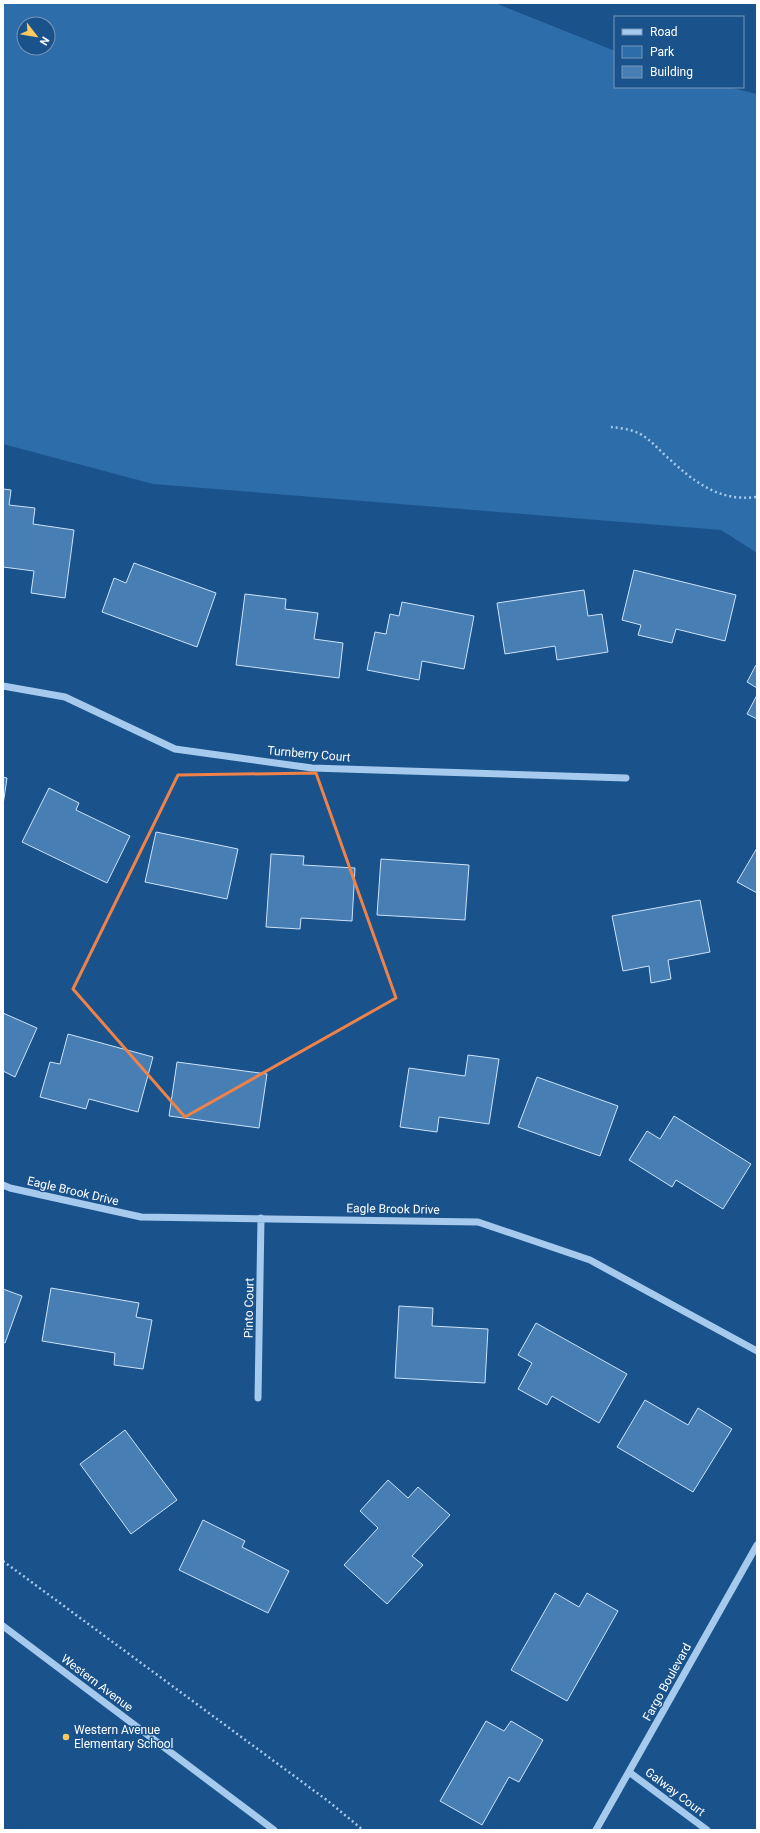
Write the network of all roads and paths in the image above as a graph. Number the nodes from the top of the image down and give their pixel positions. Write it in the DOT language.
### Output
graph roads {
  1 [pos="611,427"];
  2 [pos="757,497"];
  3 [pos="3,686"];
  4 [pos="626,778"];
  5 [pos="3,1185"];
  6 [pos="261,1218"];
  7 [pos="757,1351"];
  8 [pos="258,1398"];
  9 [pos="757,1545"];
  10 [pos="3,1561"];
  11 [pos="3,1626"];
  12 [pos="629,1772"];
  13 [pos="274,1830"];
  14 [pos="363,1830"];
  15 [pos="596,1830"];
  16 [pos="707,1830"];
  1 -- 2 [label="path"];
  3 -- 4 [label="street, Turnberry Court"];
  5 -- 6 [label="street, Eagle Brook Drive"];
  6 -- 7 [label="street, Eagle Brook Drive"];
  6 -- 8 [label="street, Pinto Court"];
  9 -- 12 [label="street, Fargo Boulevard"];
  10 -- 14 [label="path"];
  11 -- 13 [label="street, Western Avenue"];
  12 -- 15 [label="street, Fargo Boulevard"];
  12 -- 16 [label="street, Galway Court"];
}
